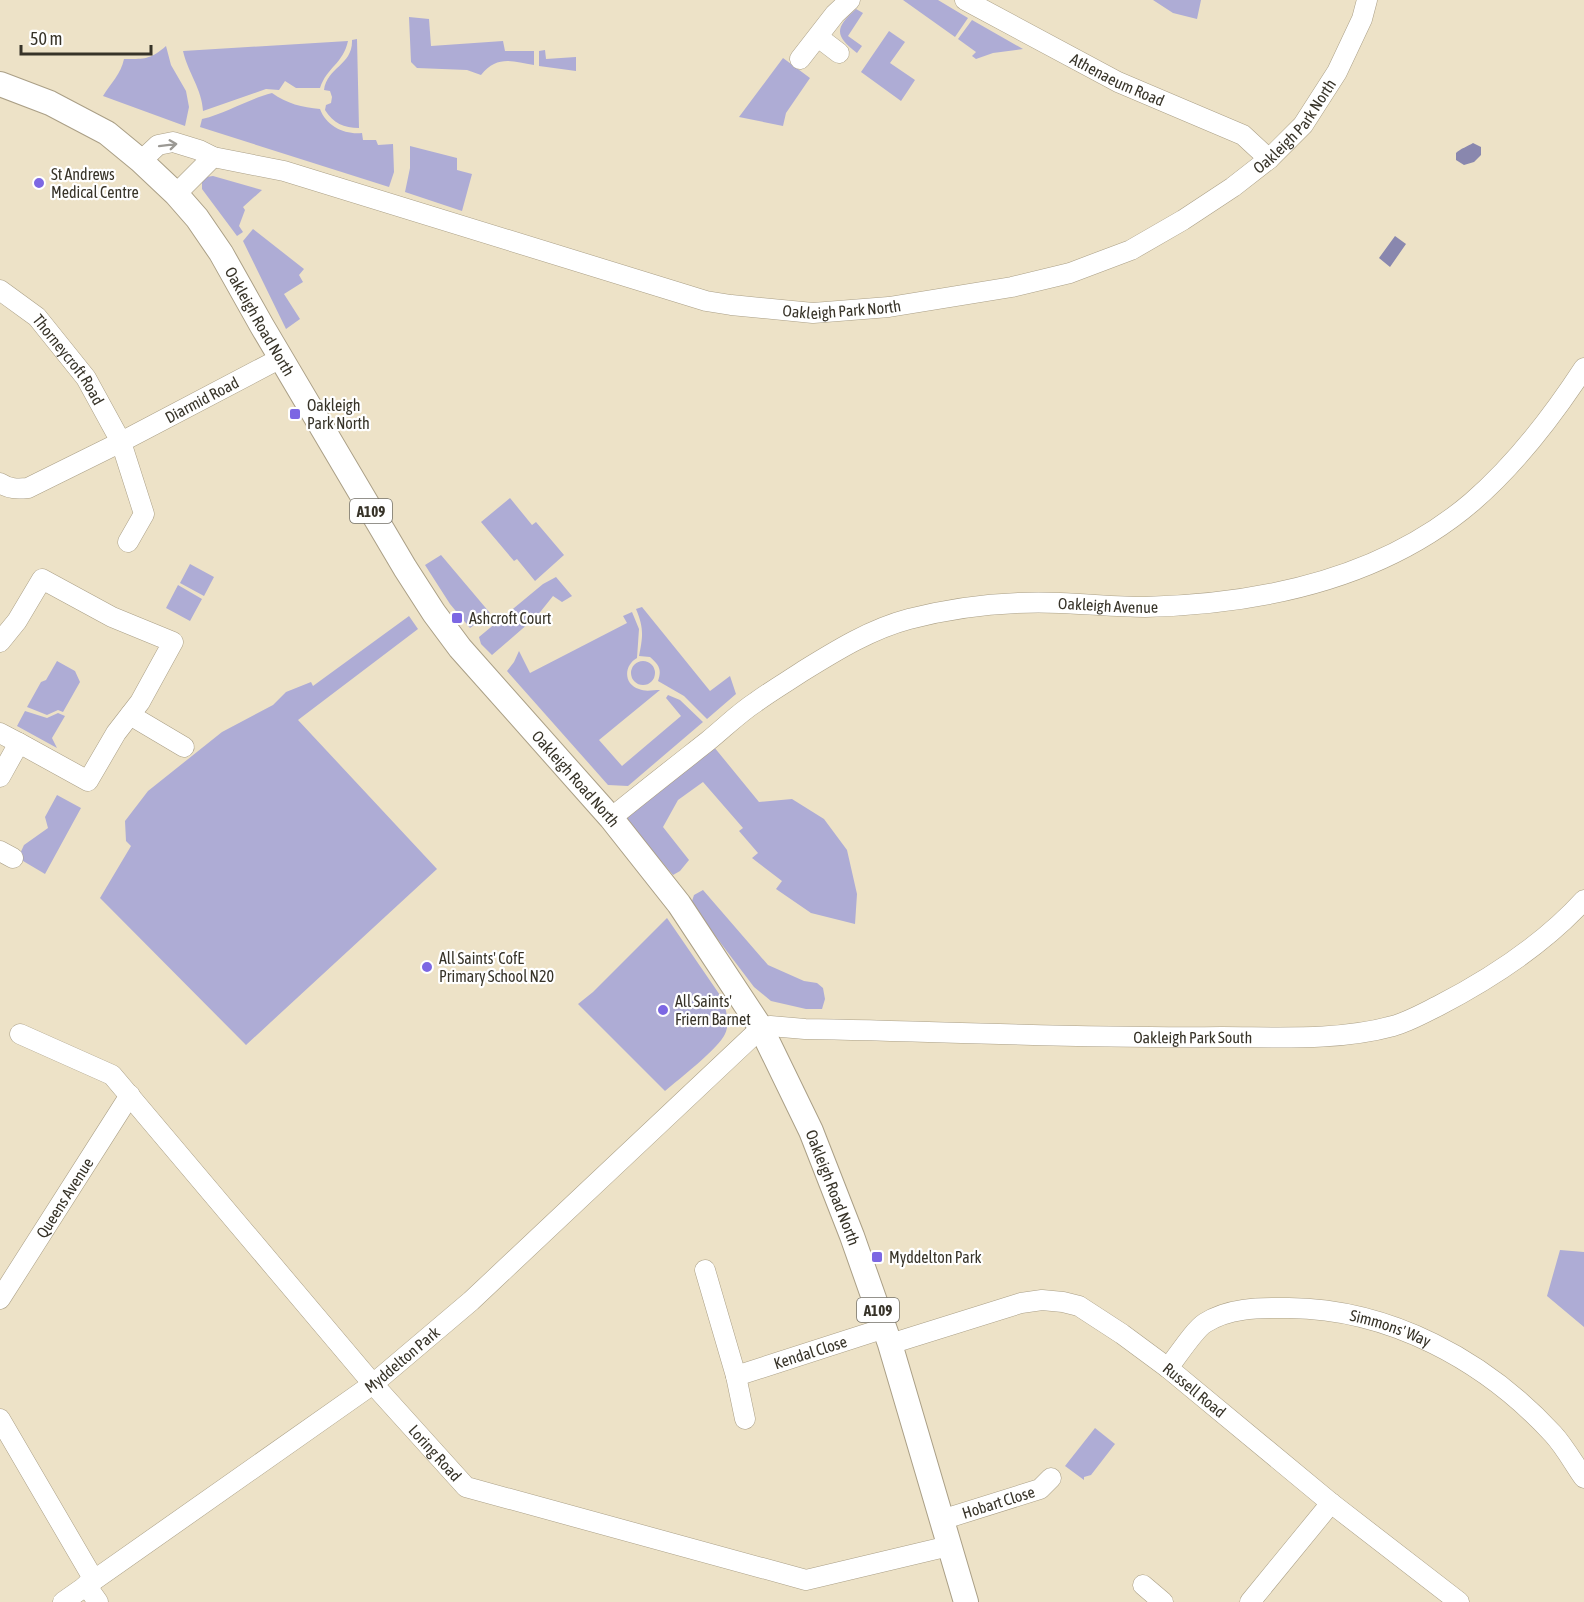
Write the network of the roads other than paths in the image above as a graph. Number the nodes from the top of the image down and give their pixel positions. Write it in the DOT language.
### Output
graph roads {
  1 [pos="850,0"];
  2 [pos="965,0"];
  3 [pos="1366,0"];
  4 [pos="818,37"];
  5 [pos="839,53"];
  6 [pos="800,59"];
  7 [pos="0,84"];
  8 [pos="206,153"];
  9 [pos="1269,159"];
  10 [pos="141,161"];
  11 [pos="176,194"];
  12 [pos="0,290"];
  13 [pos="281,358"];
  14 [pos="1584,368"];
  15 [pos="121,442"];
  16 [pos="0,483"];
  17 [pos="128,542"];
  18 [pos="0,642"];
  19 [pos="130,715"];
  20 [pos="0,733"];
  21 [pos="18,743"];
  22 [pos="184,747"];
  23 [pos="0,777"];
  24 [pos="611,818"];
  25 [pos="1581,911"];
  26 [pos="761,1028"];
  27 [pos="20,1034"];
  28 [pos="130,1095"];
  29 [pos="705,1270"];
  30 [pos="0,1299"];
  31 [pos="888,1336"];
  32 [pos="1168,1368"];
  33 [pos="736,1376"];
  34 [pos="373,1384"];
  35 [pos="0,1419"];
  36 [pos="745,1419"];
  37 [pos="1051,1478"];
  38 [pos="1584,1478"];
  39 [pos="1331,1503"];
  40 [pos="941,1520"];
  41 [pos="949,1546"];
  42 [pos="90,1583"];
  43 [pos="1143,1585"];
  44 [pos="63,1602"];
  45 [pos="98,1602"];
  46 [pos="966,1602"];
  47 [pos="1163,1602"];
  48 [pos="1250,1602"];
  49 [pos="1459,1602"];
  1 -- 4 [label="street"];
  2 -- 9 [label="street, Athenaeum Road"];
  3 -- 9 [label="street, Oakleigh Park North"];
  4 -- 5 [label="street"];
  4 -- 6 [label="street"];
  7 -- 10 [label="main road, Oakleigh Road North / A109"];
  8 -- 9 [label="street, Oakleigh Park North"];
  10 -- 8 [label="street, Oakleigh Park North, one-way"];
  8 -- 11 [label="street"];
  10 -- 11 [label="main road, Oakleigh Road North / A109"];
  11 -- 13 [label="main road, Oakleigh Road North / A109"];
  12 -- 15 [label="street, Thorneycroft Road"];
  13 -- 15 [label="street, Diarmid Road"];
  13 -- 24 [label="main road, Oakleigh Road North / A109"];
  14 -- 24 [label="street, Oakleigh Avenue"];
  15 -- 16 [label="street"];
  15 -- 17 [label="street, Thorneycroft Road"];
  18 -- 19 [label="street"];
  19 -- 21 [label="street"];
  19 -- 22 [label="street"];
  20 -- 21 [label="street"];
  21 -- 23 [label="street"];
  24 -- 26 [label="main road, Oakleigh Road North / A109"];
  25 -- 26 [label="street, Oakleigh Park South"];
  26 -- 31 [label="main road, Oakleigh Road North / A109"];
  26 -- 34 [label="street, Myddelton Park"];
  27 -- 28 [label="street, Loring Road"];
  28 -- 30 [label="street, Queens Avenue"];
  28 -- 34 [label="street, Loring Road"];
  29 -- 33 [label="street"];
  31 -- 32 [label="street, Russell Road"];
  31 -- 33 [label="street, Kendal Close"];
  31 -- 40 [label="main road, Oakleigh Road North / A109"];
  32 -- 38 [label="street, Simmons' Way"];
  32 -- 39 [label="street, Russell Road"];
  33 -- 36 [label="street"];
  34 -- 41 [label="street, Loring Road"];
  34 -- 42 [label="street, Myddelton Park"];
  35 -- 42 [label="street"];
  37 -- 40 [label="street, Hobart Close"];
  39 -- 48 [label="street"];
  39 -- 49 [label="street, Russell Road"];
  40 -- 41 [label="main road, Oakleigh Road North / A109"];
  41 -- 46 [label="main road, Oakleigh Road North / A109"];
  42 -- 44 [label="street, Myddelton Park"];
  42 -- 45 [label="street"];
  43 -- 47 [label="street"];
}
